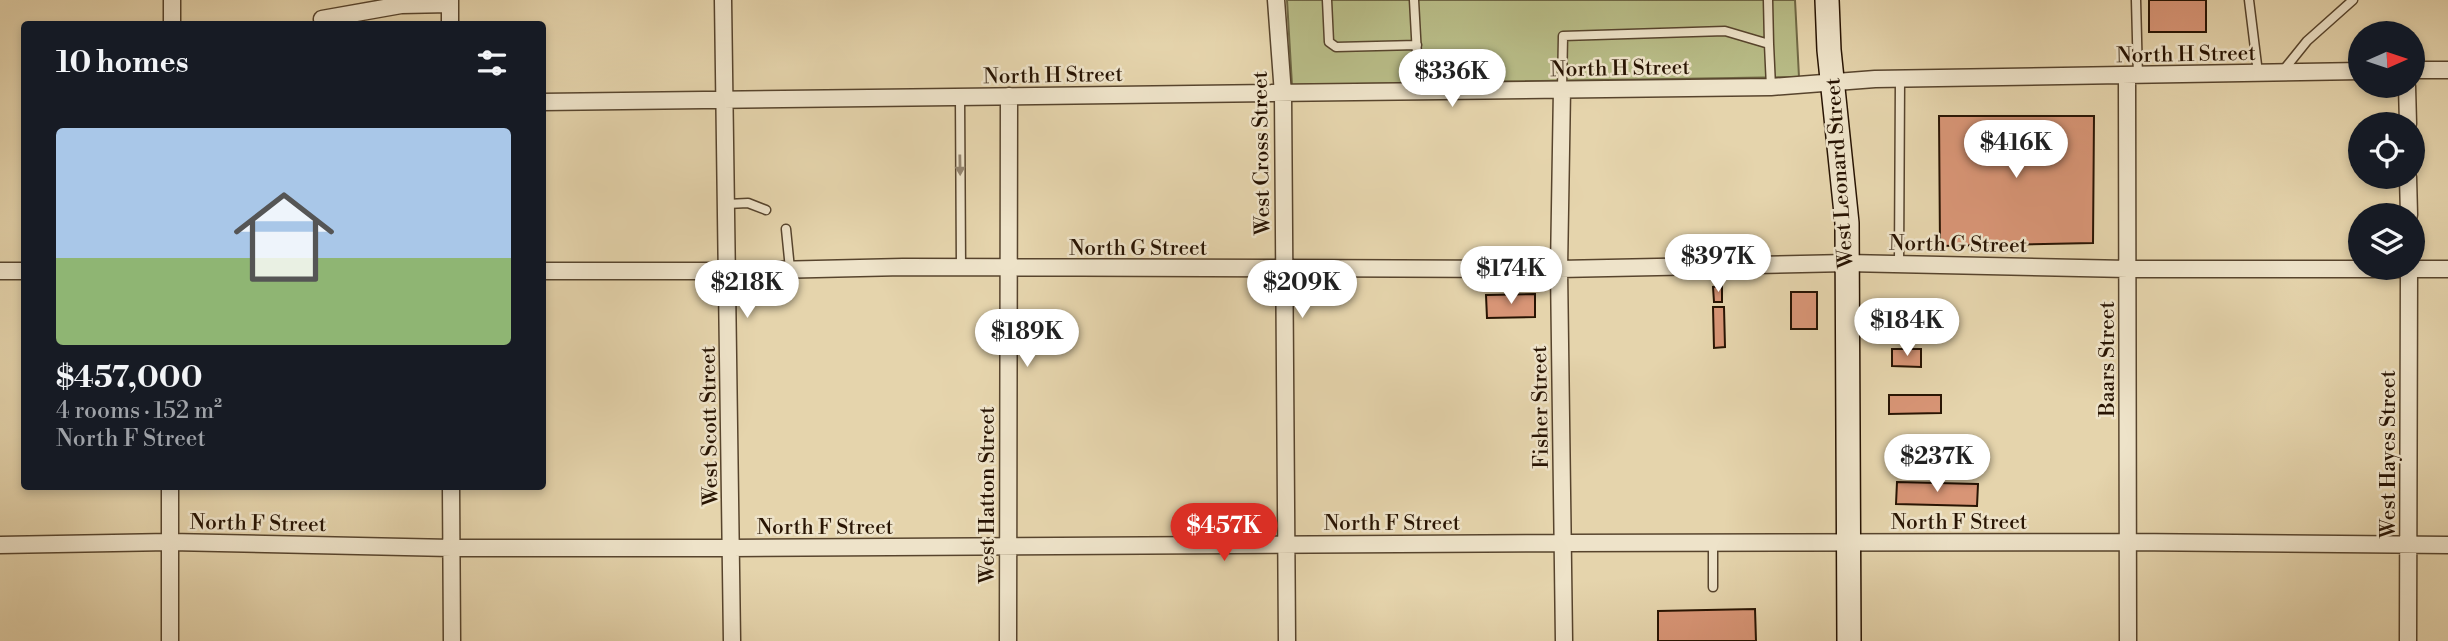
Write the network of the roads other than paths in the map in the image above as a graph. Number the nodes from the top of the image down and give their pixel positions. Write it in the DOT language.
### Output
graph roads {
  1 [pos="172,0"];
  2 [pos="723,0"];
  3 [pos="1276,0"];
  4 [pos="1327,0"];
  5 [pos="1414,0"];
  6 [pos="1768,0"];
  7 [pos="1827,0"];
  8 [pos="2136,0"];
  9 [pos="2249,0"];
  10 [pos="2353,0"];
  11 [pos="450,2"];
  12 [pos="321,19"];
  13 [pos="172,21"];
  14 [pos="450,21"];
  15 [pos="1769,44"];
  16 [pos="1417,45"];
  17 [pos="2426,70"];
  18 [pos="2448,70"];
  19 [pos="2348,72"];
  20 [pos="2281,73"];
  21 [pos="2258,74"];
  22 [pos="2133,77"];
  23 [pos="1900,79"];
  24 [pos="1833,83"];
  25 [pos="1771,87"];
  26 [pos="1562,89"];
  27 [pos="1419,91"];
  28 [pos="1283,94"];
  29 [pos="1009,96"];
  30 [pos="960,97"];
  31 [pos="724,100"];
  32 [pos="546,102"];
  33 [pos="727,204"];
  34 [pos="766,210"];
  35 [pos="786,229"];
  36 [pos="1847,263"];
  37 [pos="1899,264"];
  38 [pos="961,268"];
  39 [pos="1009,268"];
  40 [pos="790,269"];
  41 [pos="1559,269"];
  42 [pos="2128,269"];
  43 [pos="2348,269"];
  44 [pos="2425,269"];
  45 [pos="2448,269"];
  46 [pos="1284,270"];
  47 [pos="0,271"];
  48 [pos="21,271"];
  49 [pos="546,271"];
  50 [pos="728,271"];
  51 [pos="2409,280"];
  52 [pos="170,490"];
  53 [pos="451,490"];
  54 [pos="170,542"];
  55 [pos="2128,542"];
  56 [pos="1563,543"];
  57 [pos="1713,543"];
  58 [pos="1849,543"];
  59 [pos="1285,544"];
  60 [pos="0,545"];
  61 [pos="2408,545"];
  62 [pos="2448,545"];
  63 [pos="1007,547"];
  64 [pos="451,548"];
  65 [pos="731,548"];
  66 [pos="1713,587"];
  67 [pos="170,641"];
  68 [pos="452,641"];
  69 [pos="732,641"];
  70 [pos="1008,641"];
  71 [pos="1287,641"];
  72 [pos="1564,641"];
  73 [pos="1849,641"];
  74 [pos="2128,641"];
  75 [pos="2408,641"];
  1 -- 13 [label="street"];
  2 -- 31 [label="street, West Scott Street"];
  3 -- 28 [label="street, West Cross Street"];
  4 -- 16 [label="lane"];
  5 -- 16 [label="lane"];
  6 -- 15 [label="lane"];
  7 -- 24 [label="street, West Leonard Street"];
  8 -- 22 [label="lane"];
  9 -- 21 [label="lane"];
  10 -- 20 [label="lane"];
  11 -- 12 [label="street"];
  11 -- 14 [label="street"];
  15 -- 25 [label="lane"];
  15 -- 26 [label="lane"];
  16 -- 27 [label="lane"];
  17 -- 18 [label="street"];
  19 -- 20 [label="street, North H Street"];
  20 -- 21 [label="street, North H Street"];
  21 -- 22 [label="street, North H Street"];
  22 -- 23 [label="street, North H Street"];
  22 -- 42 [label="street, Baars Street"];
  23 -- 24 [label="street, North H Street"];
  23 -- 37 [label="lane"];
  24 -- 25 [label="street, North H Street"];
  24 -- 36 [label="street, West Leonard Street"];
  25 -- 26 [label="street, North H Street"];
  26 -- 27 [label="street, North H Street"];
  26 -- 41 [label="street, Fisher Street"];
  27 -- 28 [label="street, North H Street"];
  28 -- 29 [label="street, North H Street"];
  28 -- 46 [label="street, West Cross Street"];
  29 -- 30 [label="street, North H Street"];
  29 -- 39 [label="street, West Hatton Street"];
  30 -- 31 [label="street, North H Street"];
  30 -- 38 [label="lane, one-way"];
  31 -- 32 [label="street, North H Street"];
  31 -- 33 [label="street, West Scott Street"];
  33 -- 34 [label="lane"];
  33 -- 50 [label="street, West Scott Street"];
  35 -- 40 [label="lane"];
  36 -- 37 [label="street, North G Street"];
  36 -- 41 [label="street, North G Street"];
  36 -- 58 [label="street, West Leonard Street"];
  37 -- 42 [label="street, North G Street"];
  38 -- 39 [label="street, North G Street"];
  38 -- 40 [label="street, North G Street"];
  39 -- 46 [label="street, North G Street"];
  39 -- 63 [label="street, West Hatton Street"];
  40 -- 50 [label="street, North G Street"];
  41 -- 46 [label="street, North G Street"];
  41 -- 56 [label="street, Fisher Street"];
  42 -- 43 [label="street, North G Street"];
  42 -- 55 [label="street, Baars Street"];
  44 -- 45 [label="street, North G Street"];
  46 -- 59 [label="street, West Cross Street"];
  47 -- 48 [label="street"];
  49 -- 50 [label="street, North G Street"];
  50 -- 65 [label="street, West Scott Street"];
  51 -- 61 [label="street, West Hayes Street"];
  52 -- 54 [label="street"];
  53 -- 64 [label="street"];
  54 -- 60 [label="street, North F Street"];
  54 -- 64 [label="street, North F Street"];
  54 -- 67 [label="street"];
  55 -- 58 [label="street, North F Street"];
  55 -- 61 [label="street, North F Street"];
  55 -- 74 [label="street, Baars Street"];
  56 -- 57 [label="street, North F Street"];
  56 -- 59 [label="street, North F Street"];
  56 -- 72 [label="street, Fisher Street"];
  57 -- 58 [label="street, North F Street"];
  57 -- 66 [label="lane"];
  58 -- 73 [label="street, West Leonard Street"];
  59 -- 63 [label="street, North F Street"];
  59 -- 71 [label="street, West Cross Street"];
  61 -- 62 [label="street, North F Street"];
  61 -- 75 [label="street, West Hayes Street"];
  63 -- 65 [label="street, North F Street"];
  63 -- 70 [label="street, West Hatton Street"];
  64 -- 65 [label="street, North F Street"];
  64 -- 68 [label="street"];
  65 -- 69 [label="street, West Scott Street"];
}
